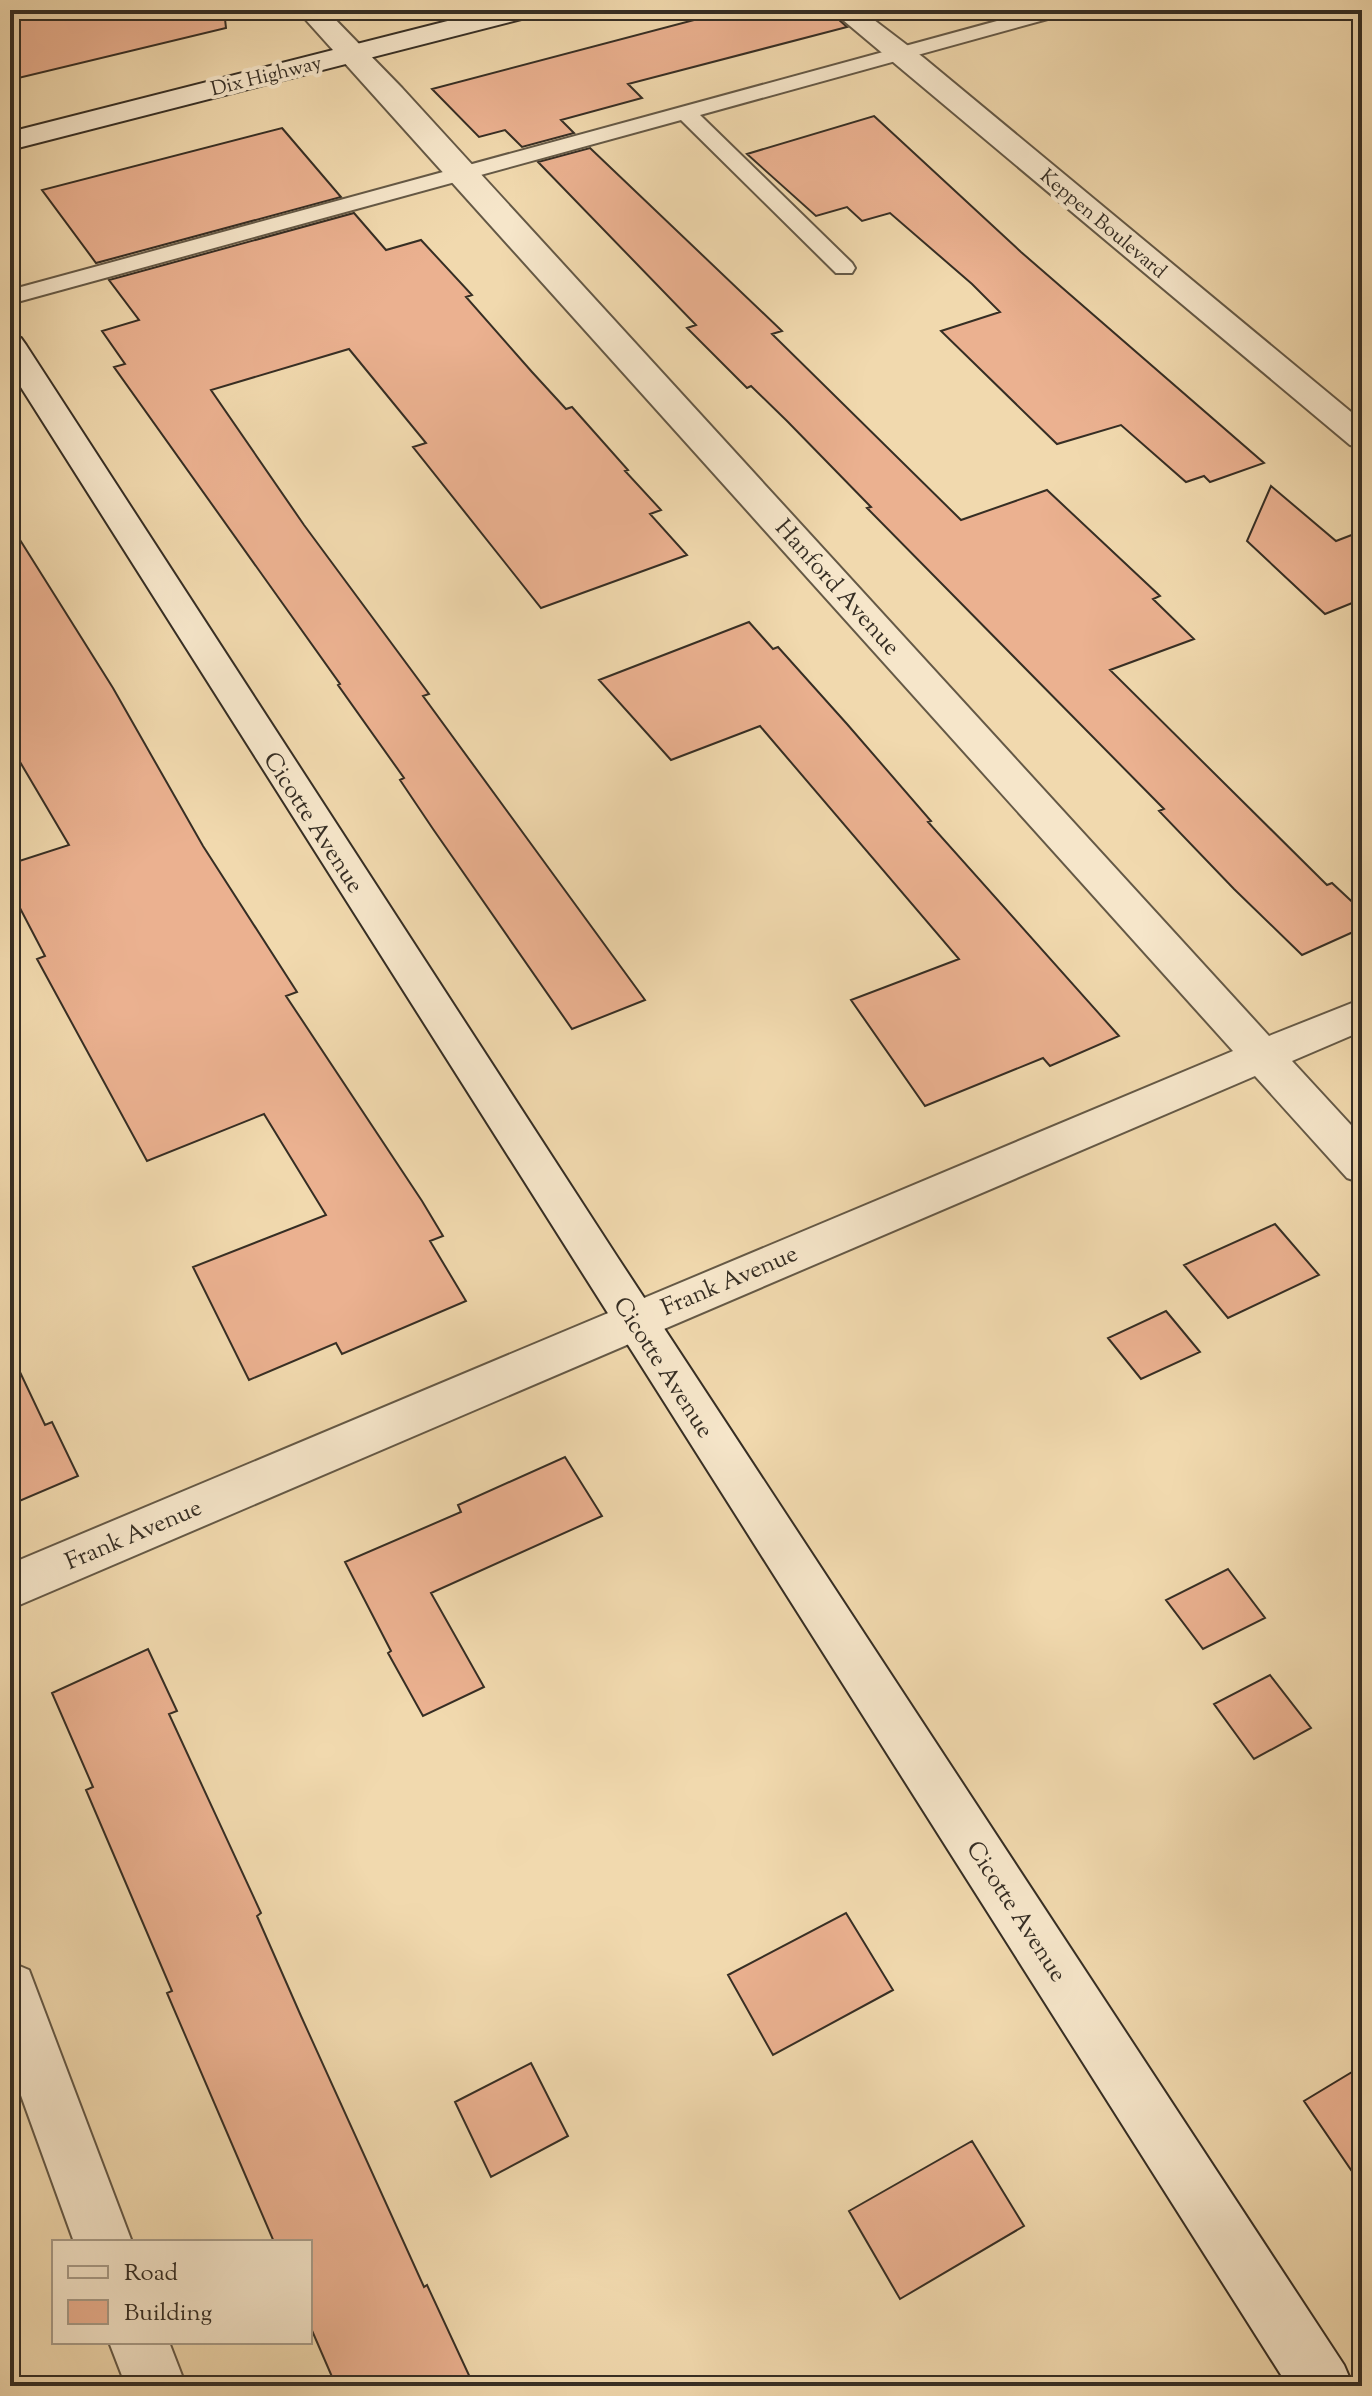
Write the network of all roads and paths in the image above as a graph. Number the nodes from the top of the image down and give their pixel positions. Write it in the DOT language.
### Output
graph roads {
  1 [pos="311,10"];
  2 [pos="523,10"];
  3 [pos="845,10"];
  4 [pos="1059,10"];
  5 [pos="354,53"];
  6 [pos="899,54"];
  7 [pos="685,112"];
  8 [pos="10,141"];
  9 [pos="462,172"];
  10 [pos="844,268"];
  11 [pos="10,297"];
  12 [pos="10,345"];
  13 [pos="1362,438"];
  14 [pos="1362,1014"];
  15 [pos="1263,1057"];
  16 [pos="1362,1166"];
  17 [pos="633,1320"];
  18 [pos="10,1587"];
  19 [pos="10,1989"];
  20 [pos="102,2240"];
  21 [pos="140,2344"];
  22 [pos="156,2386"];
  23 [pos="1323,2386"];
  1 -- 5 [label="street, Hanford Avenue"];
  2 -- 5 [label="street, Dix Highway"];
  3 -- 6 [label="street, Keppen Boulevard"];
  4 -- 6 [label="lane"];
  5 -- 8 [label="street, Dix Highway"];
  5 -- 9 [label="street, Hanford Avenue"];
  6 -- 7 [label="lane"];
  6 -- 13 [label="street, Keppen Boulevard"];
  7 -- 9 [label="lane"];
  7 -- 10 [label="lane"];
  9 -- 11 [label="lane"];
  9 -- 15 [label="street, Hanford Avenue"];
  12 -- 17 [label="street, Cicotte Avenue"];
  14 -- 15 [label="street, Frank Avenue"];
  15 -- 16 [label="street, Hanford Avenue"];
  15 -- 17 [label="street, Frank Avenue"];
  17 -- 18 [label="street, Frank Avenue"];
  17 -- 23 [label="street, Cicotte Avenue"];
  19 -- 20 [label="street"];
  21 -- 22 [label="street"];
}
